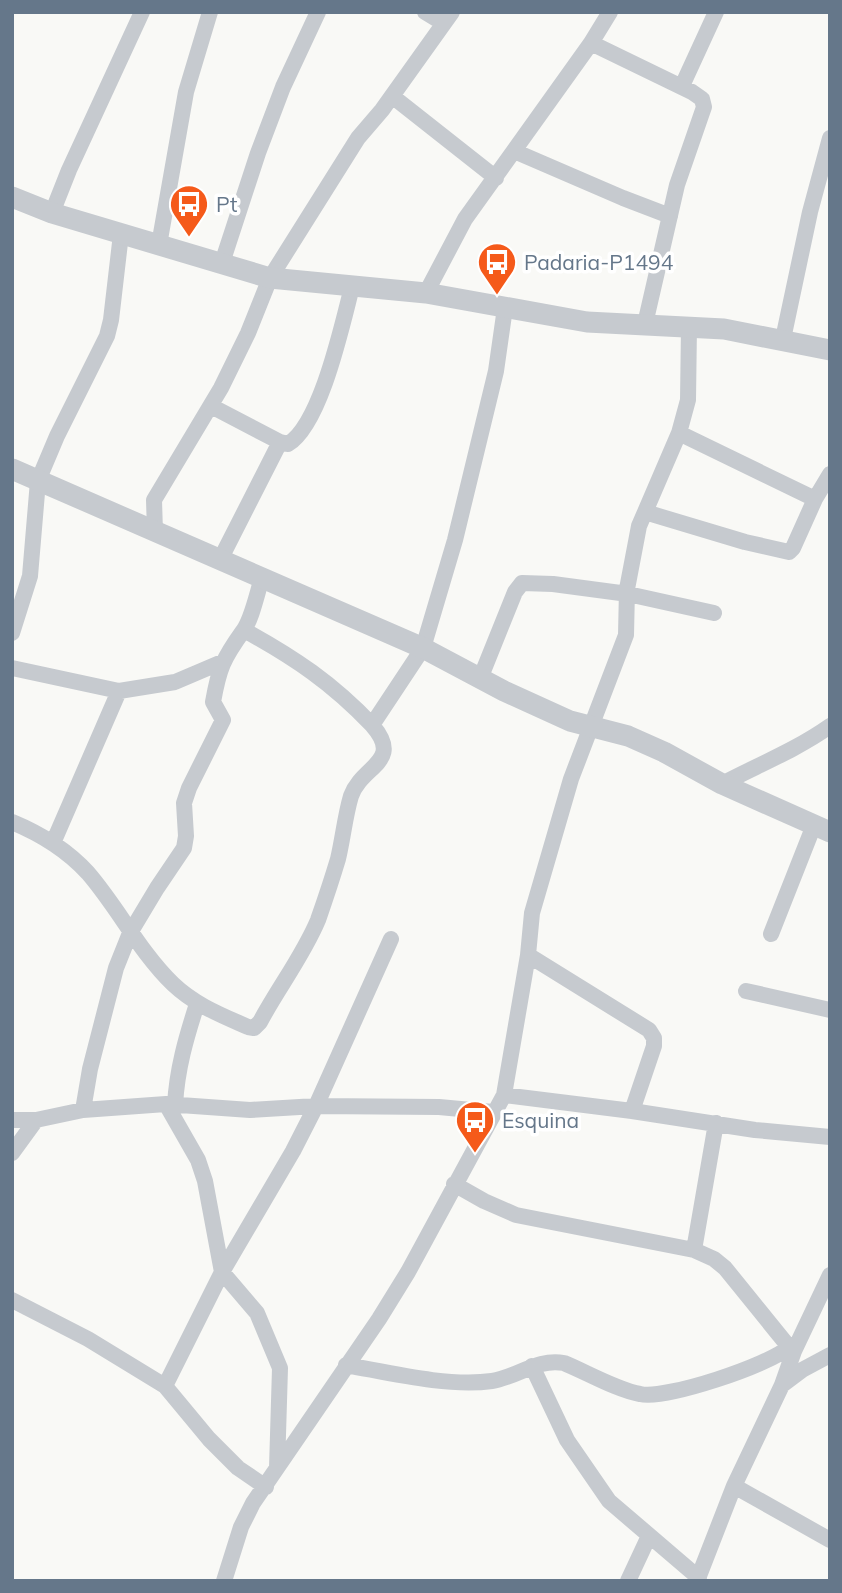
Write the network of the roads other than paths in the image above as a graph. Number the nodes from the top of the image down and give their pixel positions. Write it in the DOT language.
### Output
graph roads {
  1 [pos="142,12"];
  2 [pos="210,12"];
  3 [pos="318,12"];
  4 [pos="425,12"];
  5 [pos="610,12"];
  6 [pos="716,12"];
  7 [pos="447,18"];
  8 [pos="591,43"];
  9 [pos="682,86"];
  10 [pos="392,96"];
  11 [pos="830,138"];
  12 [pos="514,151"];
  13 [pos="496,178"];
  14 [pos="12,197"];
  15 [pos="52,212"];
  16 [pos="670,216"];
  17 [pos="121,234"];
  18 [pos="159,245"];
  19 [pos="222,263"];
  20 [pos="270,278"];
  21 [pos="352,287"];
  22 [pos="426,293"];
  23 [pos="505,308"];
  24 [pos="645,324"];
  25 [pos="689,326"];
  26 [pos="783,339"];
  27 [pos="830,350"];
  28 [pos="211,405"];
  29 [pos="680,433"];
  30 [pos="280,442"];
  31 [pos="12,469"];
  32 [pos="830,474"];
  33 [pos="38,481"];
  34 [pos="815,499"];
  35 [pos="645,512"];
  36 [pos="155,532"];
  37 [pos="220,560"];
  38 [pos="262,578"];
  39 [pos="628,594"];
  40 [pos="714,613"];
  41 [pos="244,630"];
  42 [pos="12,633"];
  43 [pos="422,648"];
  44 [pos="222,662"];
  45 [pos="12,668"];
  46 [pos="480,678"];
  47 [pos="119,691"];
  48 [pos="372,725"];
  49 [pos="591,725"];
  50 [pos="830,726"];
  51 [pos="722,785"];
  52 [pos="12,822"];
  53 [pos="822,829"];
  54 [pos="53,843"];
  55 [pos="130,933"];
  56 [pos="771,934"];
  57 [pos="391,939"];
  58 [pos="528,955"];
  59 [pos="746,990"];
  60 [pos="197,1004"];
  61 [pos="830,1010"];
  62 [pos="504,1095"];
  63 [pos="171,1104"];
  64 [pos="316,1106"];
  65 [pos="83,1110"];
  66 [pos="632,1111"];
  67 [pos="493,1112"];
  68 [pos="36,1119"];
  69 [pos="12,1120"];
  70 [pos="716,1123"];
  71 [pos="830,1137"];
  72 [pos="12,1153"];
  73 [pos="454,1184"];
  74 [pos="694,1251"];
  75 [pos="222,1272"];
  76 [pos="830,1275"];
  77 [pos="12,1300"];
  78 [pos="791,1349"];
  79 [pos="830,1355"];
  80 [pos="346,1365"];
  81 [pos="532,1366"];
  82 [pos="782,1385"];
  83 [pos="165,1386"];
  84 [pos="277,1468"];
  85 [pos="733,1486"];
  86 [pos="265,1487"];
  87 [pos="649,1536"];
  88 [pos="830,1539"];
  89 [pos="698,1579"];
  90 [pos="224,1581"];
  91 [pos="628,1581"];
  1 -- 15 [label="street"];
  2 -- 18 [label="street"];
  3 -- 19 [label="street"];
  4 -- 7 [label="street"];
  5 -- 8 [label="street"];
  6 -- 9 [label="street"];
  7 -- 10 [label="street"];
  8 -- 9 [label="street"];
  8 -- 12 [label="street"];
  9 -- 16 [label="street"];
  10 -- 13 [label="street"];
  10 -- 20 [label="street"];
  11 -- 26 [label="street"];
  12 -- 13 [label="street"];
  12 -- 16 [label="street"];
  13 -- 22 [label="street"];
  14 -- 15 [label="street"];
  15 -- 17 [label="street"];
  16 -- 24 [label="street"];
  17 -- 18 [label="street"];
  17 -- 33 [label="street"];
  18 -- 19 [label="street"];
  19 -- 20 [label="street"];
  20 -- 21 [label="street"];
  20 -- 28 [label="street"];
  21 -- 22 [label="street"];
  21 -- 30 [label="street"];
  22 -- 23 [label="street"];
  23 -- 24 [label="street"];
  23 -- 43 [label="street"];
  24 -- 25 [label="street"];
  25 -- 26 [label="street"];
  25 -- 29 [label="street"];
  26 -- 27 [label="street"];
  28 -- 30 [label="street"];
  28 -- 36 [label="street"];
  29 -- 34 [label="street"];
  29 -- 35 [label="street"];
  30 -- 37 [label="street"];
  31 -- 33 [label="street"];
  32 -- 34 [label="street"];
  33 -- 36 [label="street"];
  33 -- 42 [label="street"];
  34 -- 35 [label="street"];
  35 -- 39 [label="street"];
  36 -- 37 [label="street"];
  37 -- 38 [label="street"];
  38 -- 41 [label="street"];
  38 -- 43 [label="street"];
  39 -- 40 [label="street"];
  39 -- 46 [label="street"];
  39 -- 49 [label="street"];
  41 -- 44 [label="street"];
  41 -- 48 [label="street"];
  43 -- 46 [label="street"];
  43 -- 48 [label="street"];
  44 -- 47 [label="street"];
  44 -- 55 [label="street"];
  45 -- 47 [label="street"];
  46 -- 49 [label="street"];
  47 -- 54 [label="street"];
  48 -- 60 [label="street"];
  49 -- 51 [label="street"];
  49 -- 58 [label="street"];
  50 -- 51 [label="street"];
  51 -- 53 [label="street"];
  52 -- 54 [label="street"];
  53 -- 56 [label="street"];
  54 -- 55 [label="street"];
  55 -- 60 [label="street"];
  55 -- 65 [label="street"];
  57 -- 64 [label="street"];
  58 -- 62 [label="street"];
  58 -- 66 [label="street"];
  59 -- 61 [label="street"];
  60 -- 63 [label="street"];
  62 -- 66 [label="street"];
  62 -- 67 [label="street"];
  63 -- 64 [label="street"];
  63 -- 65 [label="street"];
  63 -- 75 [label="street"];
  64 -- 67 [label="street"];
  64 -- 75 [label="street"];
  65 -- 68 [label="street"];
  66 -- 70 [label="street"];
  67 -- 73 [label="street"];
  68 -- 69 [label="street"];
  68 -- 72 [label="street"];
  70 -- 71 [label="street"];
  70 -- 74 [label="street"];
  73 -- 74 [label="street"];
  73 -- 80 [label="street"];
  74 -- 78 [label="street"];
  75 -- 83 [label="street"];
  75 -- 84 [label="street"];
  76 -- 78 [label="street"];
  77 -- 83 [label="street"];
  78 -- 81 [label="street"];
  78 -- 82 [label="street"];
  79 -- 82 [label="street"];
  80 -- 81 [label="street"];
  80 -- 84 [label="street"];
  81 -- 87 [label="street"];
  82 -- 85 [label="street"];
  83 -- 86 [label="street"];
  84 -- 86 [label="street"];
  85 -- 88 [label="street"];
  85 -- 89 [label="street"];
  86 -- 90 [label="street"];
  87 -- 89 [label="street"];
  87 -- 91 [label="street"];
}
